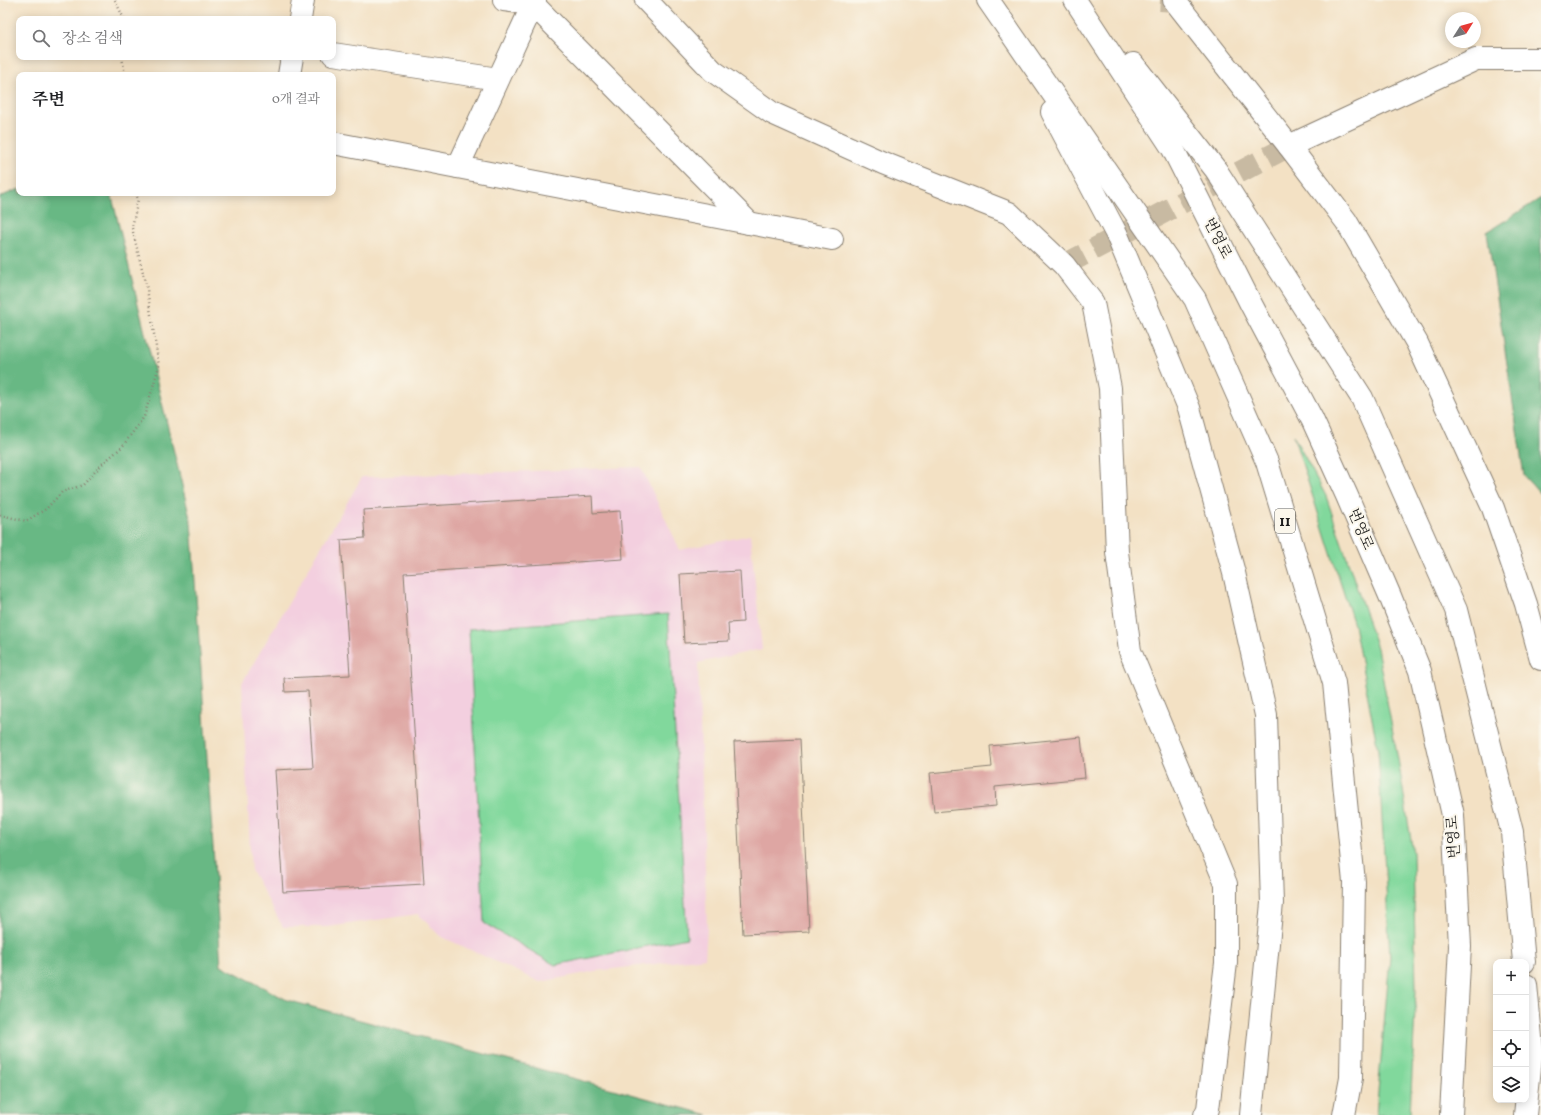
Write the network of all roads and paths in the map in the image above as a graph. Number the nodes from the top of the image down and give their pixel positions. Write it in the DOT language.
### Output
graph roads {
  1 [pos="115,0"];
  2 [pos="303,0"];
  3 [pos="504,0"];
  4 [pos="646,0"];
  5 [pos="988,0"];
  6 [pos="1075,0"];
  7 [pos="1082,0"];
  8 [pos="1174,0"];
  9 [pos="534,2"];
  10 [pos="123,16"];
  11 [pos="300,16"];
  12 [pos="1003,19"];
  13 [pos="336,54"];
  14 [pos="1541,59"];
  15 [pos="122,60"];
  16 [pos="292,60"];
  17 [pos="124,72"];
  18 [pos="290,72"];
  19 [pos="498,80"];
  20 [pos="336,144"];
  21 [pos="1289,146"];
  22 [pos="458,168"];
  23 [pos="136,196"];
  24 [pos="749,223"];
  25 [pos="832,239"];
  26 [pos="0,515"];
  27 [pos="1541,659"];
  28 [pos="1524,959"];
  29 [pos="1527,995"];
  30 [pos="1205,1115"];
  31 [pos="1251,1115"];
  32 [pos="1344,1115"];
  33 [pos="1451,1115"];
  34 [pos="1525,1115"];
  1 -- 10 [label="path"];
  2 -- 11 [label="main road"];
  3 -- 9 [label="main road"];
  4 -- 30 [label="main road"];
  5 -- 12 [label="main road, 11"];
  6 -- 33 [label="main road, 번영로"];
  7 -- 28 [label="main road"];
  8 -- 21 [label="main road"];
  9 -- 19 [label="main road"];
  9 -- 24 [label="main road"];
  12 -- 31 [label="main road, 11"];
  12 -- 32 [label="main road, 11"];
  13 -- 19 [label="main road"];
  14 -- 21 [label="main road"];
  15 -- 17 [label="path"];
  16 -- 18 [label="main road"];
  19 -- 22 [label="main road"];
  20 -- 22 [label="main road"];
  21 -- 27 [label="main road"];
  22 -- 24 [label="main road"];
  23 -- 26 [label="path"];
  24 -- 25 [label="main road"];
  29 -- 34 [label="main road"];
}
